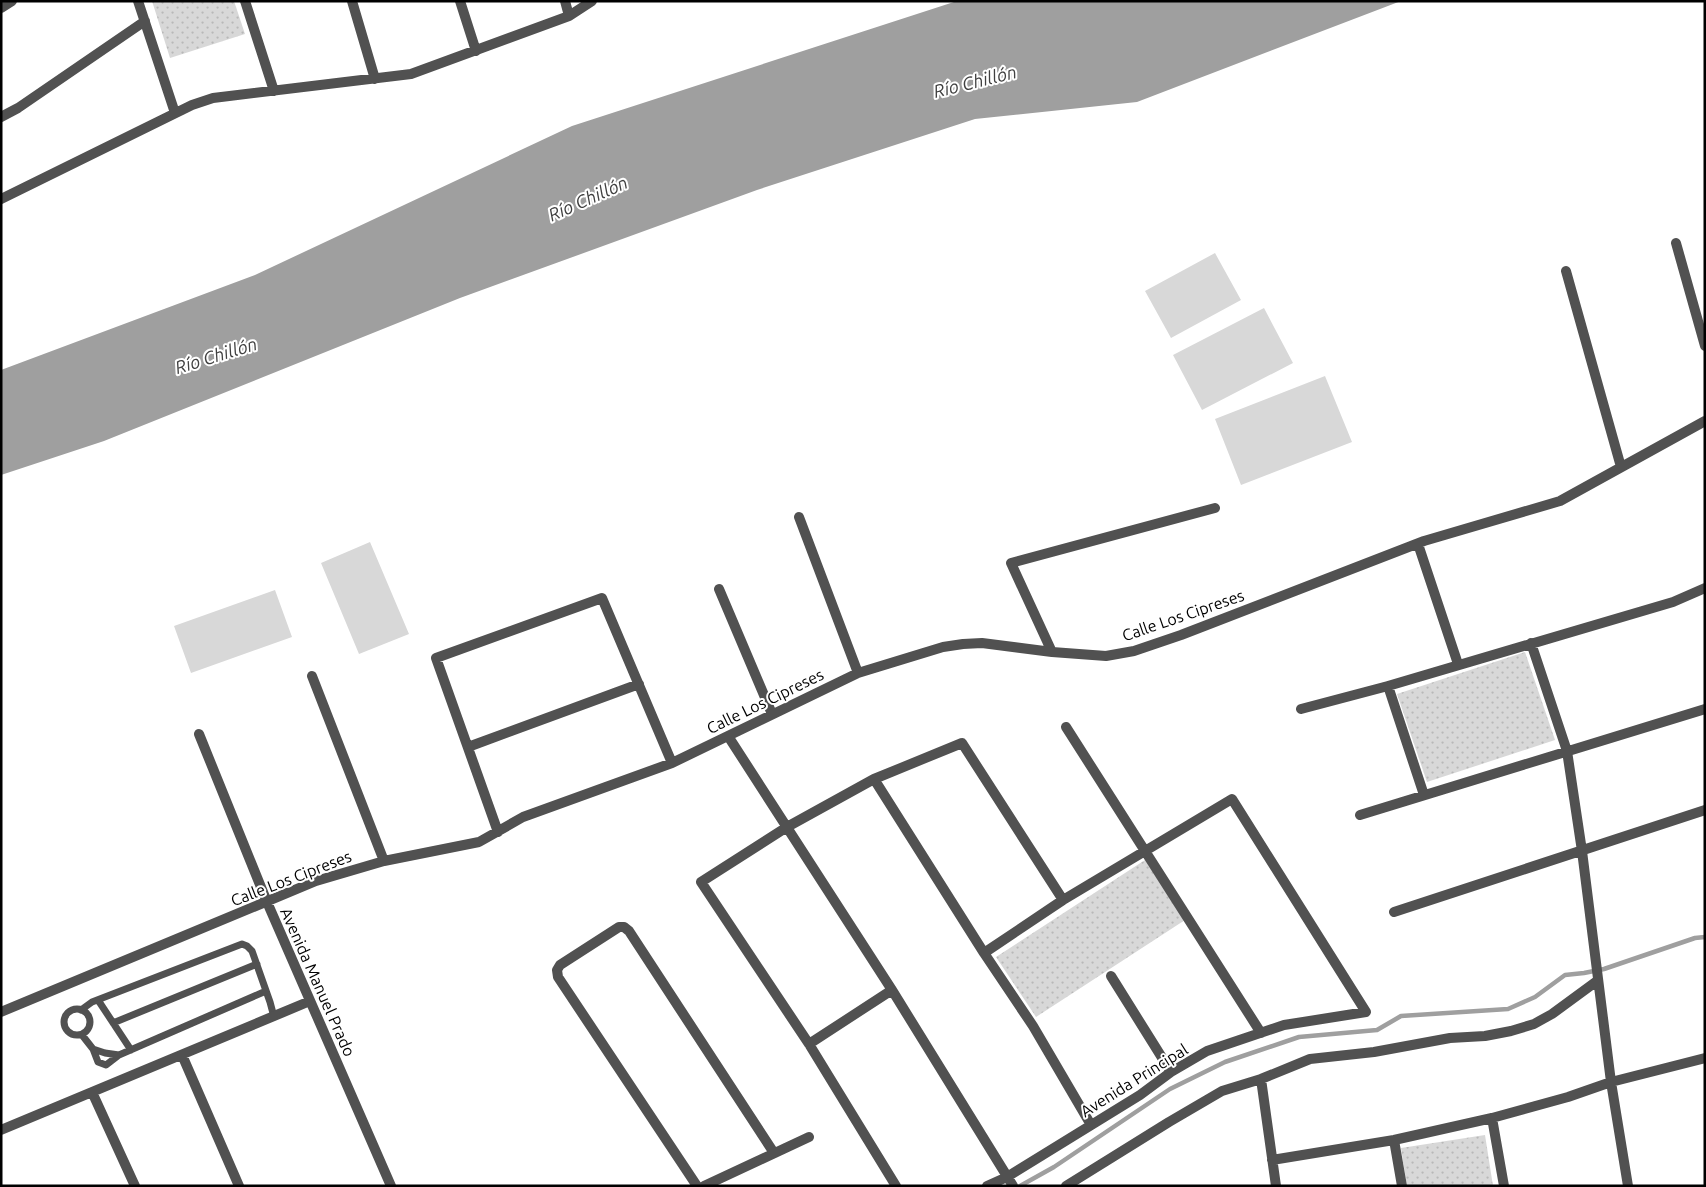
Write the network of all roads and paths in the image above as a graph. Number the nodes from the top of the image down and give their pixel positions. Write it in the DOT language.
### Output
graph roads {
  1 [pos="12,1"];
  2 [pos="138,1"];
  3 [pos="245,1"];
  4 [pos="352,1"];
  5 [pos="460,1"];
  6 [pos="565,1"];
  7 [pos="592,1"];
  8 [pos="1,8"];
  9 [pos="569,16"];
  10 [pos="145,21"];
  11 [pos="476,51"];
  12 [pos="375,79"];
  13 [pos="274,91"];
  14 [pos="175,113"];
  15 [pos="1,117"];
  16 [pos="1,199"];
  17 [pos="1676,243"];
  18 [pos="1566,271"];
  19 [pos="1705,346"];
  20 [pos="1705,421"];
  21 [pos="1621,467"];
  22 [pos="1215,508"];
  23 [pos="799,517"];
  24 [pos="1418,544"];
  25 [pos="1705,588"];
  26 [pos="719,590"];
  27 [pos="1531,643"];
  28 [pos="1052,652"];
  29 [pos="1458,664"];
  30 [pos="858,673"];
  31 [pos="312,676"];
  32 [pos="639,684"];
  33 [pos="1388,686"];
  34 [pos="1705,709"];
  35 [pos="1301,710"];
  36 [pos="772,714"];
  37 [pos="1066,727"];
  38 [pos="199,734"];
  39 [pos="728,736"];
  40 [pos="468,747"];
  41 [pos="1567,751"];
  42 [pos="672,763"];
  43 [pos="874,779"];
  44 [pos="1424,795"];
  45 [pos="1705,810"];
  46 [pos="1360,815"];
  47 [pos="786,827"];
  48 [pos="498,832"];
  49 [pos="1144,850"];
  50 [pos="1582,851"];
  51 [pos="384,861"];
  52 [pos="1063,900"];
  53 [pos="267,902"];
  54 [pos="1394,912"];
  55 [pos="984,953"];
  56 [pos="257,964"];
  57 [pos="1111,976"];
  58 [pos="1597,982"];
  59 [pos="892,990"];
  60 [pos="266,991"];
  61 [pos="98,1000"];
  62 [pos="310,1002"];
  63 [pos="81,1010"];
  64 [pos="1,1012"];
  65 [pos="274,1017"];
  66 [pos="113,1023"];
  67 [pos="1261,1033"];
  68 [pos="82,1035"];
  69 [pos="809,1044"];
  70 [pos="93,1049"];
  71 [pos="131,1050"];
  72 [pos="119,1055"];
  73 [pos="182,1055"];
  74 [pos="1705,1058"];
  75 [pos="1171,1072"];
  76 [pos="1261,1079"];
  77 [pos="1611,1082"];
  78 [pos="92,1092"];
  79 [pos="1492,1118"];
  80 [pos="1091,1124"];
  81 [pos="1,1130"];
  82 [pos="808,1137"];
  83 [pos="1394,1140"];
  84 [pos="774,1153"];
  85 [pos="1272,1160"];
  86 [pos="1011,1182"];
  87 [pos="1274,1185"];
  88 [pos="135,1186"];
  89 [pos="239,1186"];
  90 [pos="392,1186"];
  91 [pos="696,1186"];
  92 [pos="704,1186"];
  93 [pos="896,1186"];
  94 [pos="987,1186"];
  95 [pos="1066,1186"];
  96 [pos="1402,1186"];
  97 [pos="1504,1186"];
  98 [pos="1628,1186"];
  1 -- 8 [label="street"];
  2 -- 10 [label="street"];
  3 -- 13 [label="street"];
  4 -- 12 [label="street"];
  5 -- 11 [label="street"];
  6 -- 9 [label="street"];
  7 -- 9 [label="street"];
  9 -- 11 [label="street"];
  10 -- 14 [label="street"];
  10 -- 15 [label="street"];
  11 -- 12 [label="street"];
  12 -- 13 [label="street"];
  13 -- 14 [label="street"];
  14 -- 16 [label="street"];
  17 -- 19 [label="street"];
  18 -- 21 [label="street"];
  20 -- 21 [label="street, Calle Los Cipreses"];
  21 -- 24 [label="street, Calle Los Cipreses"];
  22 -- 28 [label="street"];
  23 -- 30 [label="street"];
  24 -- 28 [label="street, Calle Los Cipreses"];
  24 -- 29 [label="street"];
  25 -- 27 [label="street"];
  26 -- 36 [label="street"];
  27 -- 29 [label="street"];
  27 -- 41 [label="street"];
  28 -- 30 [label="street, Calle Los Cipreses"];
  29 -- 33 [label="street"];
  30 -- 36 [label="street, Calle Los Cipreses"];
  31 -- 51 [label="street"];
  32 -- 40 [label="street"];
  32 -- 40 [label="street"];
  32 -- 42 [label="street"];
  33 -- 35 [label="street"];
  33 -- 44 [label="street"];
  34 -- 41 [label="street"];
  36 -- 39 [label="street, Calle Los Cipreses"];
  37 -- 49 [label="street"];
  38 -- 53 [label="street, Avenida Manuel Prado"];
  39 -- 42 [label="street, Calle Los Cipreses"];
  39 -- 47 [label="street"];
  40 -- 48 [label="street"];
  41 -- 44 [label="street"];
  41 -- 50 [label="street"];
  42 -- 48 [label="street, Calle Los Cipreses"];
  43 -- 47 [label="street"];
  43 -- 52 [label="street"];
  43 -- 55 [label="street"];
  44 -- 46 [label="street"];
  45 -- 50 [label="street"];
  47 -- 59 [label="street"];
  47 -- 69 [label="street"];
  48 -- 51 [label="street, Calle Los Cipreses"];
  49 -- 52 [label="street"];
  49 -- 67 [label="street"];
  49 -- 67 [label="street, Avenida Principal"];
  50 -- 54 [label="street"];
  50 -- 58 [label="street"];
  51 -- 53 [label="street, Calle Los Cipreses"];
  52 -- 55 [label="street"];
  53 -- 62 [label="street, Avenida Manuel Prado"];
  53 -- 64 [label="street, Calle Los Cipreses"];
  55 -- 80 [label="street"];
  56 -- 60 [label="lane"];
  56 -- 61 [label="lane"];
  56 -- 66 [label="lane"];
  57 -- 75 [label="street"];
  58 -- 76 [label="street"];
  58 -- 77 [label="street"];
  59 -- 69 [label="street"];
  59 -- 86 [label="street"];
  60 -- 65 [label="lane"];
  60 -- 71 [label="lane"];
  61 -- 63 [label="lane"];
  61 -- 66 [label="lane"];
  62 -- 65 [label="street"];
  62 -- 90 [label="street, Avenida Manuel Prado"];
  63 -- 68 [label="lane"];
  63 -- 68 [label="lane"];
  65 -- 73 [label="street"];
  66 -- 71 [label="lane"];
  67 -- 75 [label="street, Avenida Principal"];
  68 -- 70 [label="lane"];
  69 -- 93 [label="street"];
  70 -- 72 [label="lane"];
  70 -- 72 [label="lane"];
  71 -- 72 [label="lane"];
  73 -- 78 [label="street"];
  73 -- 89 [label="street"];
  74 -- 77 [label="street"];
  75 -- 80 [label="street, Avenida Principal"];
  76 -- 85 [label="street"];
  76 -- 95 [label="street"];
  77 -- 79 [label="street"];
  77 -- 98 [label="street"];
  78 -- 81 [label="street"];
  78 -- 88 [label="street"];
  79 -- 83 [label="street"];
  79 -- 97 [label="street"];
  80 -- 86 [label="street, Avenida Principal"];
  82 -- 84 [label="street"];
  83 -- 85 [label="street"];
  83 -- 96 [label="street"];
  84 -- 91 [label="street"];
  84 -- 92 [label="street"];
  85 -- 87 [label="street"];
  86 -- 94 [label="street, Avenida Principal"];
}
